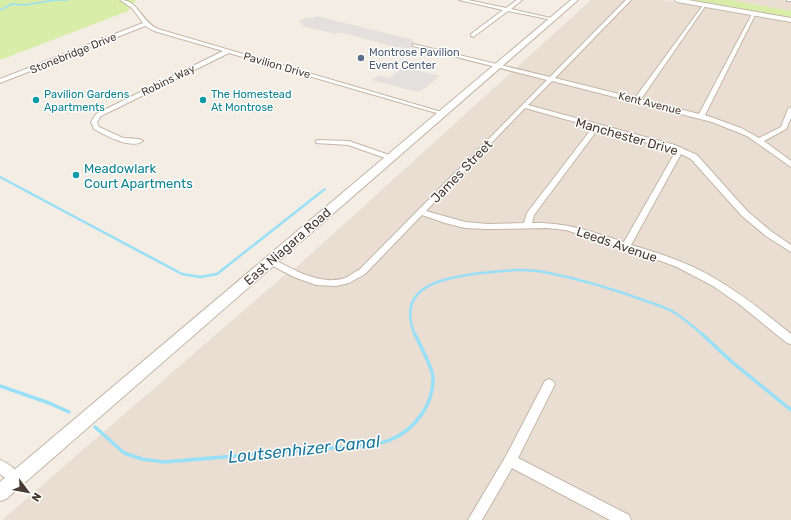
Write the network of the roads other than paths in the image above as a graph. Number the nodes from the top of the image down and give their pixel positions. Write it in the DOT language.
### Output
graph roads {
  1 [pos="122,0"];
  2 [pos="461,0"];
  3 [pos="520,0"];
  4 [pos="575,0"];
  5 [pos="629,0"];
  6 [pos="677,0"];
  7 [pos="704,5"];
  8 [pos="508,10"];
  9 [pos="754,14"];
  10 [pos="553,19"];
  11 [pos="791,20"];
  12 [pos="145,24"];
  13 [pos="473,35"];
  14 [pos="415,45"];
  15 [pos="228,51"];
  16 [pos="498,66"];
  17 [pos="551,78"];
  18 [pos="0,81"];
  19 [pos="637,100"];
  20 [pos="524,106"];
  21 [pos="791,109"];
  22 [pos="442,113"];
  23 [pos="701,116"];
  24 [pos="597,126"];
  25 [pos="760,140"];
  26 [pos="139,141"];
  27 [pos="318,142"];
  28 [pos="680,150"];
  29 [pos="391,157"];
  30 [pos="791,165"];
  31 [pos="421,212"];
  32 [pos="526,226"];
  33 [pos="626,246"];
  34 [pos="791,249"];
  35 [pos="270,261"];
  36 [pos="791,340"];
  37 [pos="549,384"];
  38 [pos="510,460"];
  39 [pos="0,466"];
  40 [pos="16,479"];
  41 [pos="0,493"];
  42 [pos="475,520"];
  43 [pos="624,520"];
  1 -- 12 [label="street"];
  2 -- 8 [label="street"];
  3 -- 8 [label="street"];
  4 -- 10 [label="street, East Niagara Road"];
  5 -- 17 [label="street, James Street"];
  6 -- 7 [label="street"];
  7 -- 9 [label="street"];
  7 -- 19 [label="street"];
  8 -- 10 [label="street"];
  8 -- 13 [label="street"];
  9 -- 11 [label="street"];
  9 -- 23 [label="street"];
  10 -- 16 [label="street, East Niagara Road"];
  12 -- 15 [label="street, Pavilion Drive"];
  12 -- 18 [label="street, Stonebridge Drive"];
  14 -- 16 [label="street, Kent Avenue"];
  15 -- 22 [label="street, Pavilion Drive"];
  15 -- 26 [label="street, Robins Way"];
  16 -- 17 [label="street, Kent Avenue"];
  16 -- 22 [label="street, East Niagara Road"];
  17 -- 19 [label="street, Kent Avenue"];
  17 -- 20 [label="street, James Street"];
  19 -- 23 [label="street, Kent Avenue"];
  20 -- 24 [label="street, Manchester Drive"];
  20 -- 31 [label="street, James Street"];
  21 -- 25 [label="street"];
  22 -- 29 [label="street, East Niagara Road"];
  23 -- 25 [label="street, Kent Avenue"];
  24 -- 28 [label="street, Manchester Drive"];
  24 -- 32 [label="street"];
  25 -- 30 [label="street, Kent Avenue"];
  27 -- 29 [label="street"];
  28 -- 33 [label="street"];
  28 -- 34 [label="street, Manchester Drive"];
  29 -- 35 [label="street, East Niagara Road"];
  31 -- 32 [label="street, Leeds Avenue"];
  31 -- 35 [label="street, James Street"];
  32 -- 33 [label="street, Leeds Avenue"];
  33 -- 36 [label="street, Leeds Avenue"];
  35 -- 40 [label="street, East Niagara Road"];
  37 -- 38 [label="street"];
  38 -- 42 [label="street"];
  38 -- 43 [label="street"];
  39 -- 40 [label="street"];
  40 -- 41 [label="street, East Niagara Road"];
}
